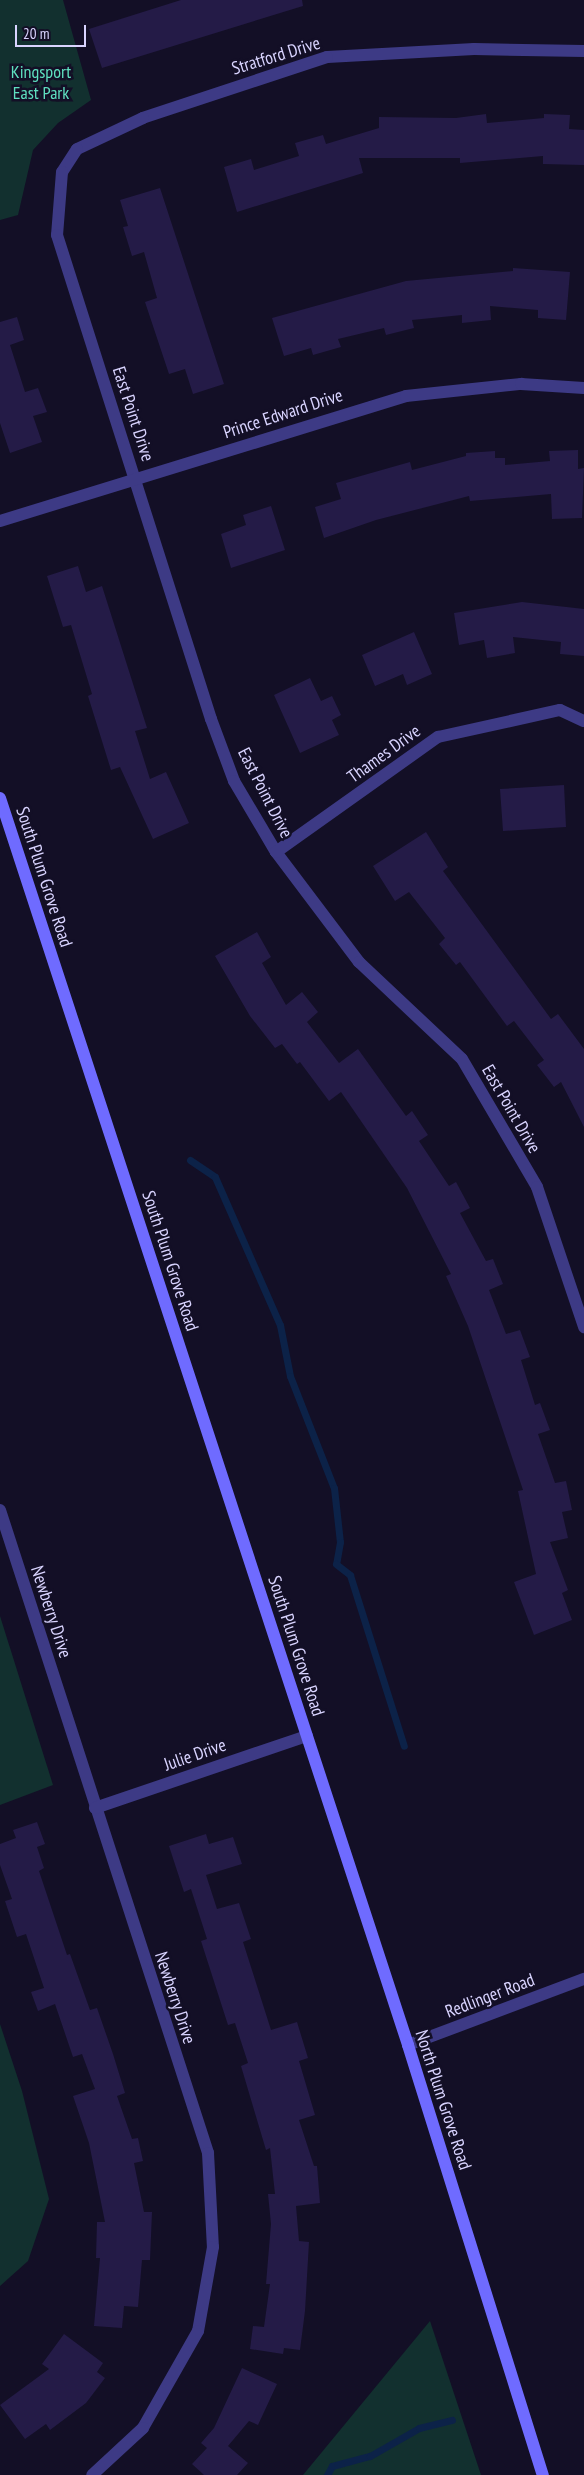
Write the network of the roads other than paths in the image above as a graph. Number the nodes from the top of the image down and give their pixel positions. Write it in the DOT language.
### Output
graph roads {
  1 [pos="584,51"];
  2 [pos="62,172"];
  3 [pos="584,388"];
  4 [pos="135,479"];
  5 [pos="0,521"];
  6 [pos="584,721"];
  7 [pos="0,798"];
  8 [pos="276,852"];
  9 [pos="584,1327"];
  10 [pos="0,1510"];
  11 [pos="307,1736"];
  12 [pos="95,1808"];
  13 [pos="584,1979"];
  14 [pos="408,2046"];
  15 [pos="92,2475"];
  16 [pos="543,2475"];
  1 -- 2 [label="street, Stratford Drive"];
  2 -- 4 [label="street, East Point Drive"];
  3 -- 4 [label="street, Prince Edward Drive"];
  4 -- 5 [label="street, Prince Edward Drive"];
  4 -- 8 [label="street, East Point Drive"];
  6 -- 8 [label="street, Thames Drive"];
  7 -- 11 [label="street, South Plum Grove Road"];
  8 -- 9 [label="street, East Point Drive"];
  10 -- 12 [label="street, Newberry Drive"];
  11 -- 12 [label="street, Julie Drive"];
  11 -- 14 [label="street, North Plum Grove Road"];
  12 -- 15 [label="street, Newberry Drive"];
  13 -- 14 [label="street, Redlinger Road"];
  14 -- 16 [label="street, North Plum Grove Road"];
}
